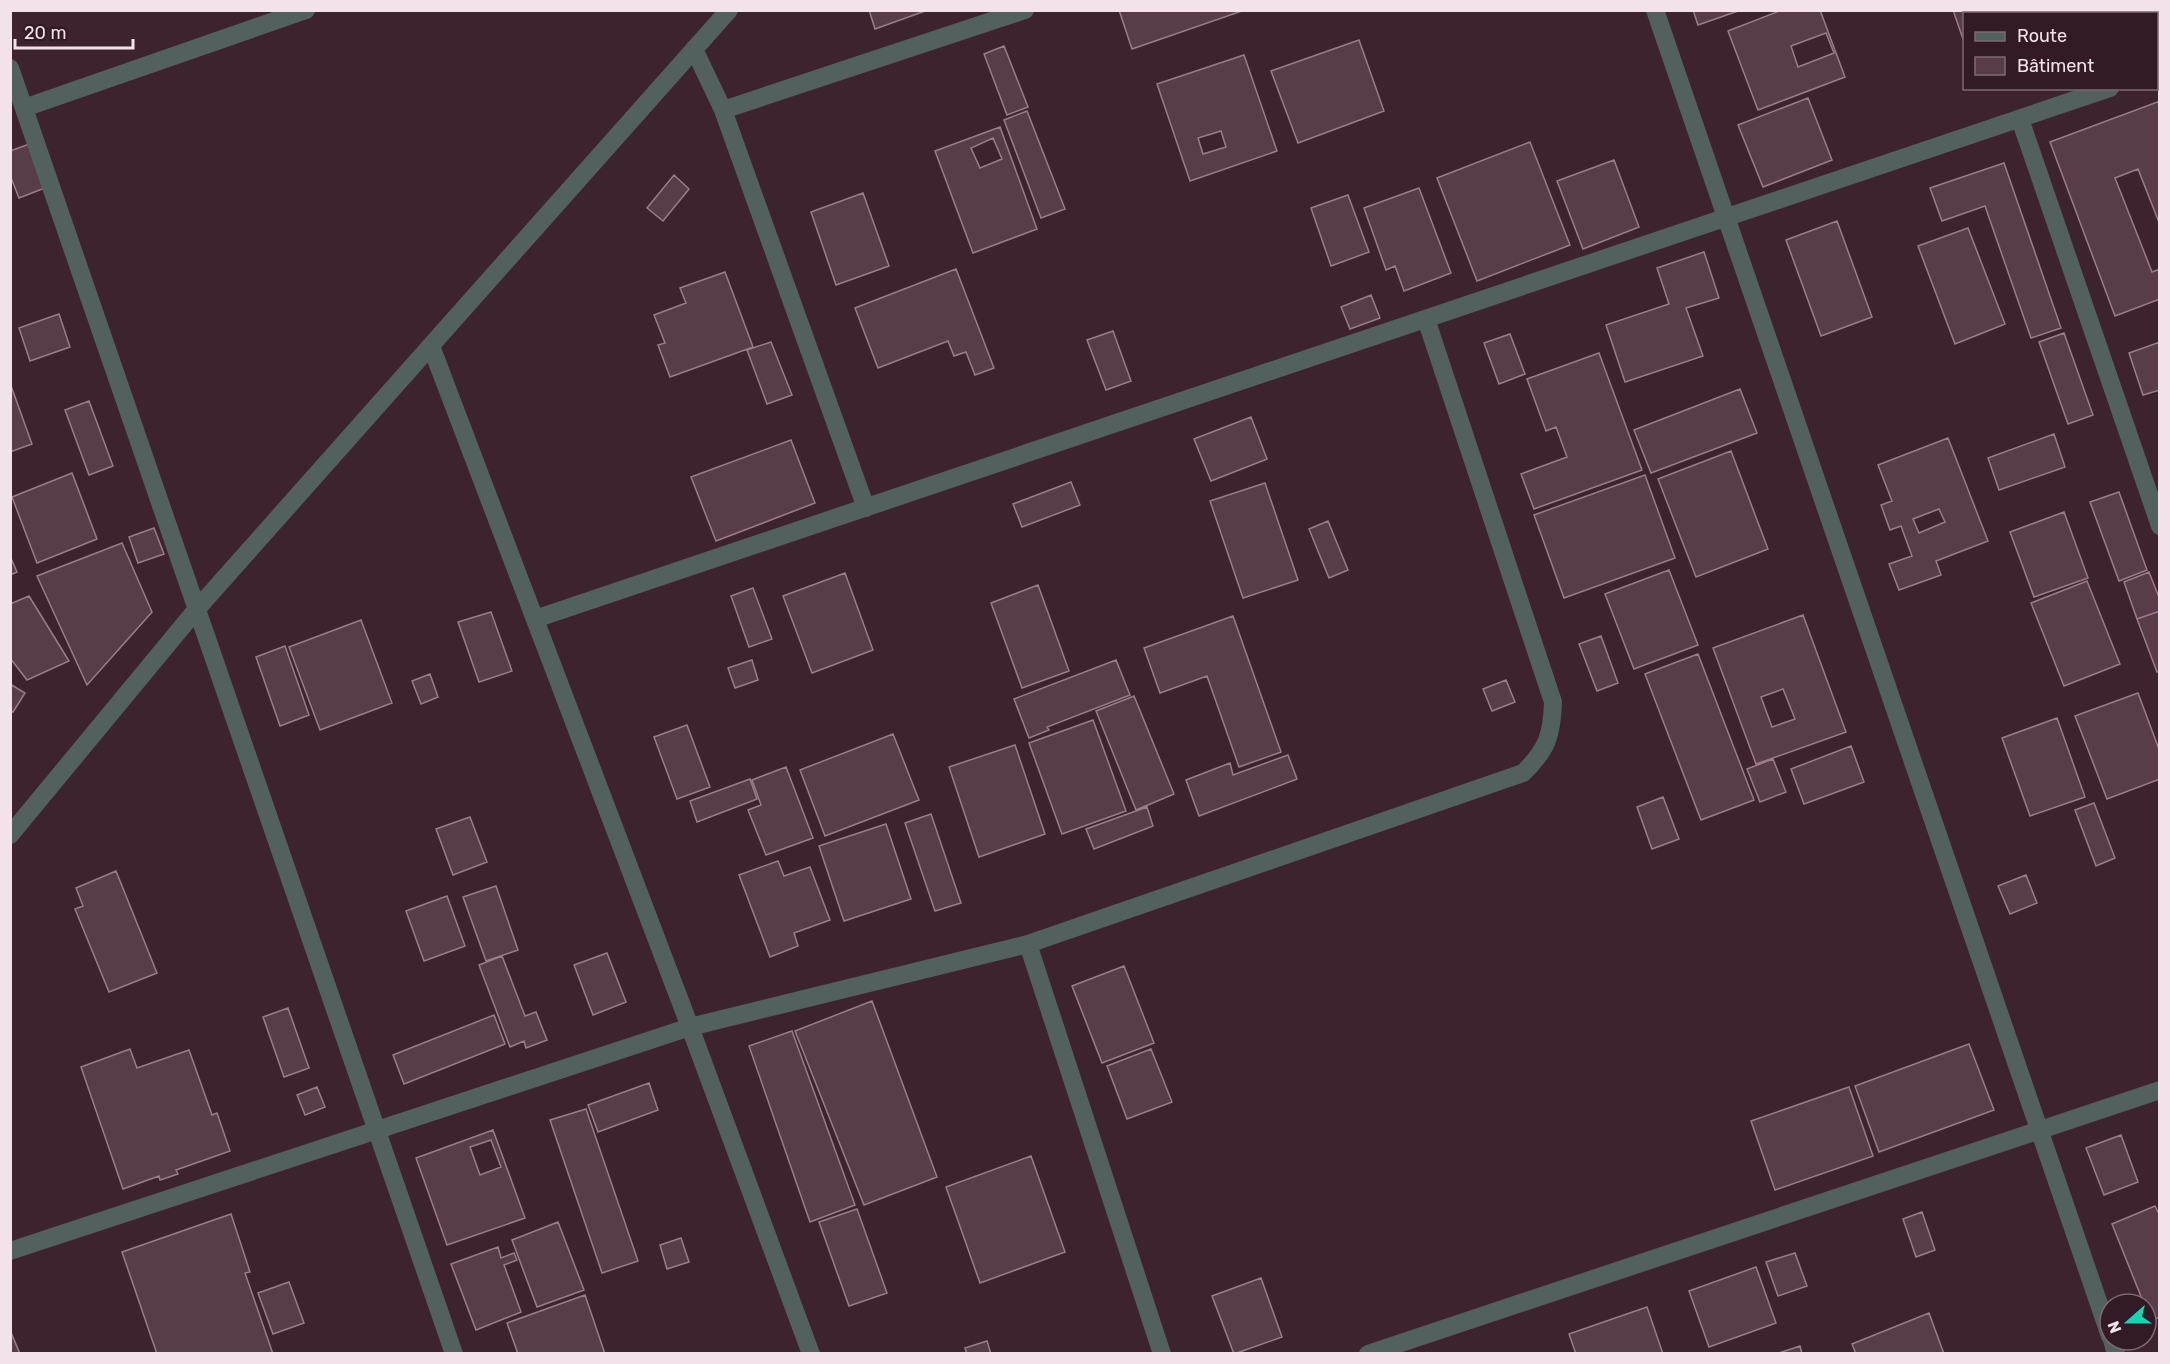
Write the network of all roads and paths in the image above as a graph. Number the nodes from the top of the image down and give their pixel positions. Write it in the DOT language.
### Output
graph roads {
  1 [pos="306,10"];
  2 [pos="729,10"];
  3 [pos="1025,10"];
  4 [pos="1655,10"];
  5 [pos="694,49"];
  6 [pos="10,68"];
  7 [pos="2104,90"];
  8 [pos="24,108"];
  9 [pos="723,110"];
  10 [pos="2020,119"];
  11 [pos="1726,218"];
  12 [pos="1426,319"];
  13 [pos="431,346"];
  14 [pos="866,508"];
  15 [pos="2160,526"];
  16 [pos="196,610"];
  17 [pos="535,619"];
  18 [pos="10,835"];
  19 [pos="1028,944"];
  20 [pos="690,1027"];
  21 [pos="2160,1090"];
  22 [pos="376,1129"];
  23 [pos="2040,1130"];
  24 [pos="10,1251"];
  25 [pos="2098,1300"];
  26 [pos="454,1353"];
  27 [pos="811,1353"];
  28 [pos="1162,1353"];
  29 [pos="1368,1353"];
  1 -- 8 [label="street"];
  2 -- 5 [label="street"];
  3 -- 9 [label="street"];
  4 -- 11 [label="street"];
  5 -- 9 [label="street"];
  5 -- 13 [label="street"];
  6 -- 8 [label="street"];
  7 -- 10 [label="street"];
  8 -- 16 [label="street"];
  9 -- 14 [label="street"];
  10 -- 11 [label="street"];
  10 -- 15 [label="street"];
  11 -- 12 [label="street"];
  11 -- 23 [label="street"];
  12 -- 14 [label="street"];
  12 -- 19 [label="street"];
  13 -- 16 [label="street"];
  13 -- 17 [label="street"];
  14 -- 17 [label="street"];
  16 -- 18 [label="street"];
  16 -- 22 [label="street"];
  17 -- 20 [label="street"];
  19 -- 20 [label="street"];
  19 -- 28 [label="street"];
  20 -- 22 [label="street"];
  20 -- 27 [label="street"];
  21 -- 23 [label="street"];
  22 -- 24 [label="street"];
  22 -- 26 [label="street"];
  23 -- 25 [label="street"];
  23 -- 29 [label="street"];
}
